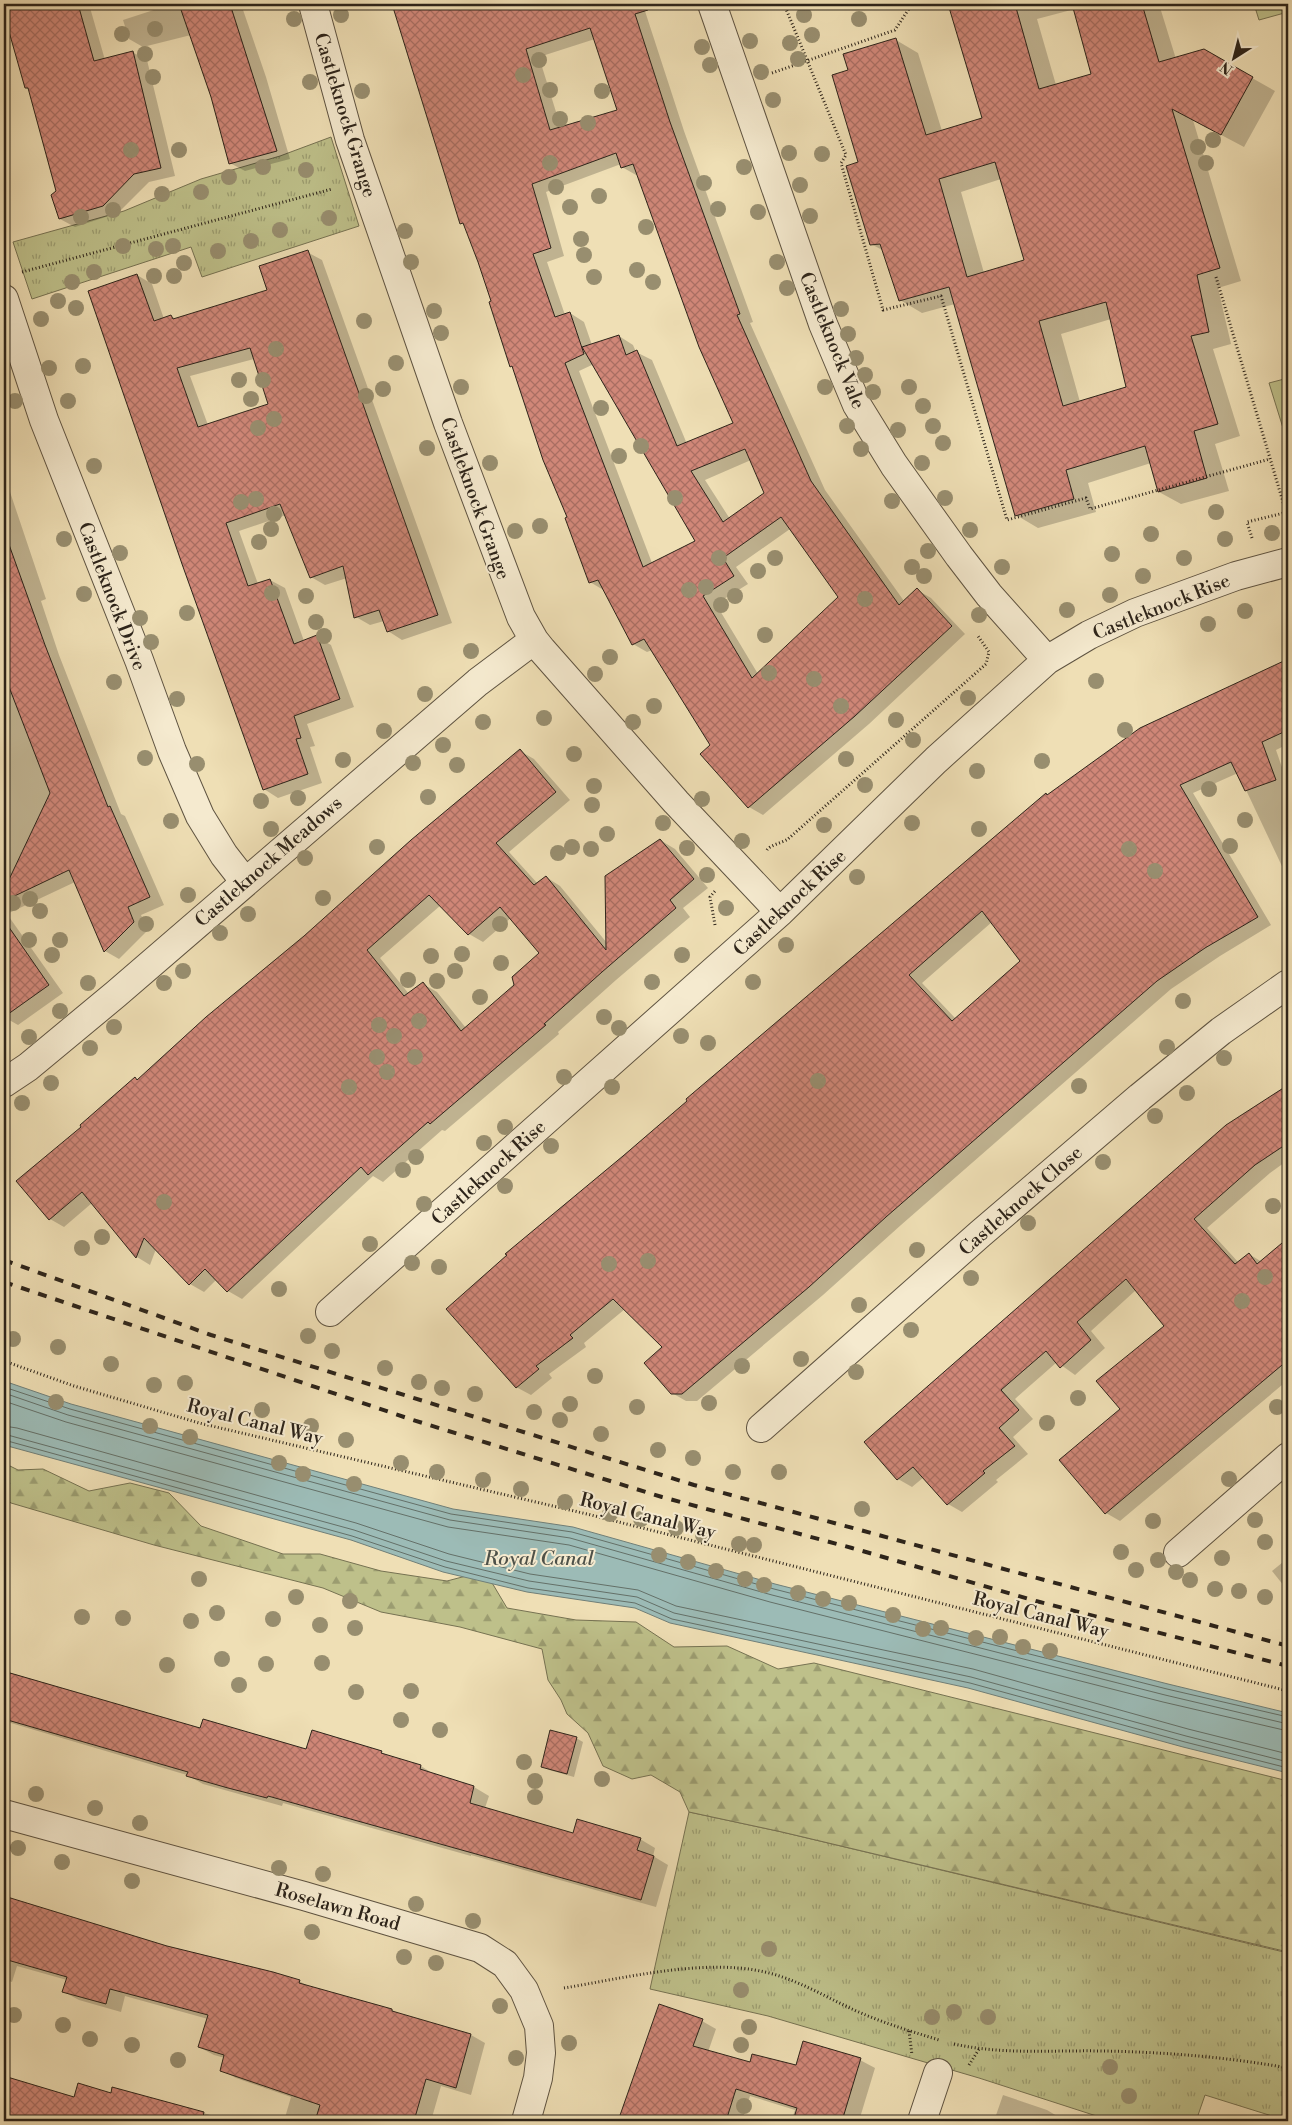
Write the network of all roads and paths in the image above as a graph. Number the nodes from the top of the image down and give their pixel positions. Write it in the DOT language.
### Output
graph roads {
  1 [pos="313,4"];
  2 [pos="712,4"];
  3 [pos="784,4"];
  4 [pos="912,4"];
  5 [pos="808,61"];
  6 [pos="772,73"];
  7 [pos="364,179"];
  8 [pos="19,273"];
  9 [pos="1216,277"];
  10 [pos="4,299"];
  11 [pos="1270,459"];
  12 [pos="1287,512"];
  13 [pos="1288,562"];
  14 [pos="1262,569"];
  15 [pos="974,629"];
  16 [pos="534,640"];
  17 [pos="1047,660"];
  18 [pos="742,871"];
  19 [pos="245,882"];
  20 [pos="780,912"];
  21 [pos="716,931"];
  22 [pos="1288,984"];
  23 [pos="4,1083"];
  24 [pos="330,1312"];
  25 [pos="4,1361"];
  26 [pos="761,1428"];
  27 [pos="1288,1457"];
  28 [pos="1178,1553"];
  29 [pos="1288,1691"];
  30 [pos="4,1814"];
  31 [pos="564,1988"];
  32 [pos="1288,2068"];
  33 [pos="938,2073"];
  34 [pos="526,2121"];
  35 [pos="922,2121"];
  1 -- 7 [label="street, Castleknock Grange"];
  2 -- 17 [label="street, Castleknock Vale"];
  3 -- 5 [label="path"];
  4 -- 5 [label="path"];
  5 -- 6 [label="path"];
  5 -- 11 [label="path"];
  7 -- 8 [label="path"];
  7 -- 16 [label="street, Castleknock Grange"];
  9 -- 11 [label="path"];
  10 -- 19 [label="street, Castleknock Drive"];
  11 -- 12 [label="path"];
  12 -- 14 [label="path"];
  13 -- 14 [label="street, Castleknock Rise"];
  14 -- 17 [label="street, Castleknock Rise"];
  15 -- 18 [label="path"];
  16 -- 18 [label="street, Castleknock Grange"];
  16 -- 19 [label="street, Castleknock Meadows"];
  17 -- 20 [label="street, Castleknock Rise"];
  18 -- 20 [label="street, Castleknock Grange"];
  18 -- 21 [label="path"];
  19 -- 23 [label="street, Castleknock Meadows"];
  20 -- 24 [label="street, Castleknock Rise"];
  22 -- 26 [label="street, Castleknock Close"];
  25 -- 29 [label="path, Royal Canal Way"];
  27 -- 28 [label="street"];
  30 -- 34 [label="street, Roselawn Road"];
  31 -- 32 [label="path"];
  33 -- 35 [label="street"];
}
